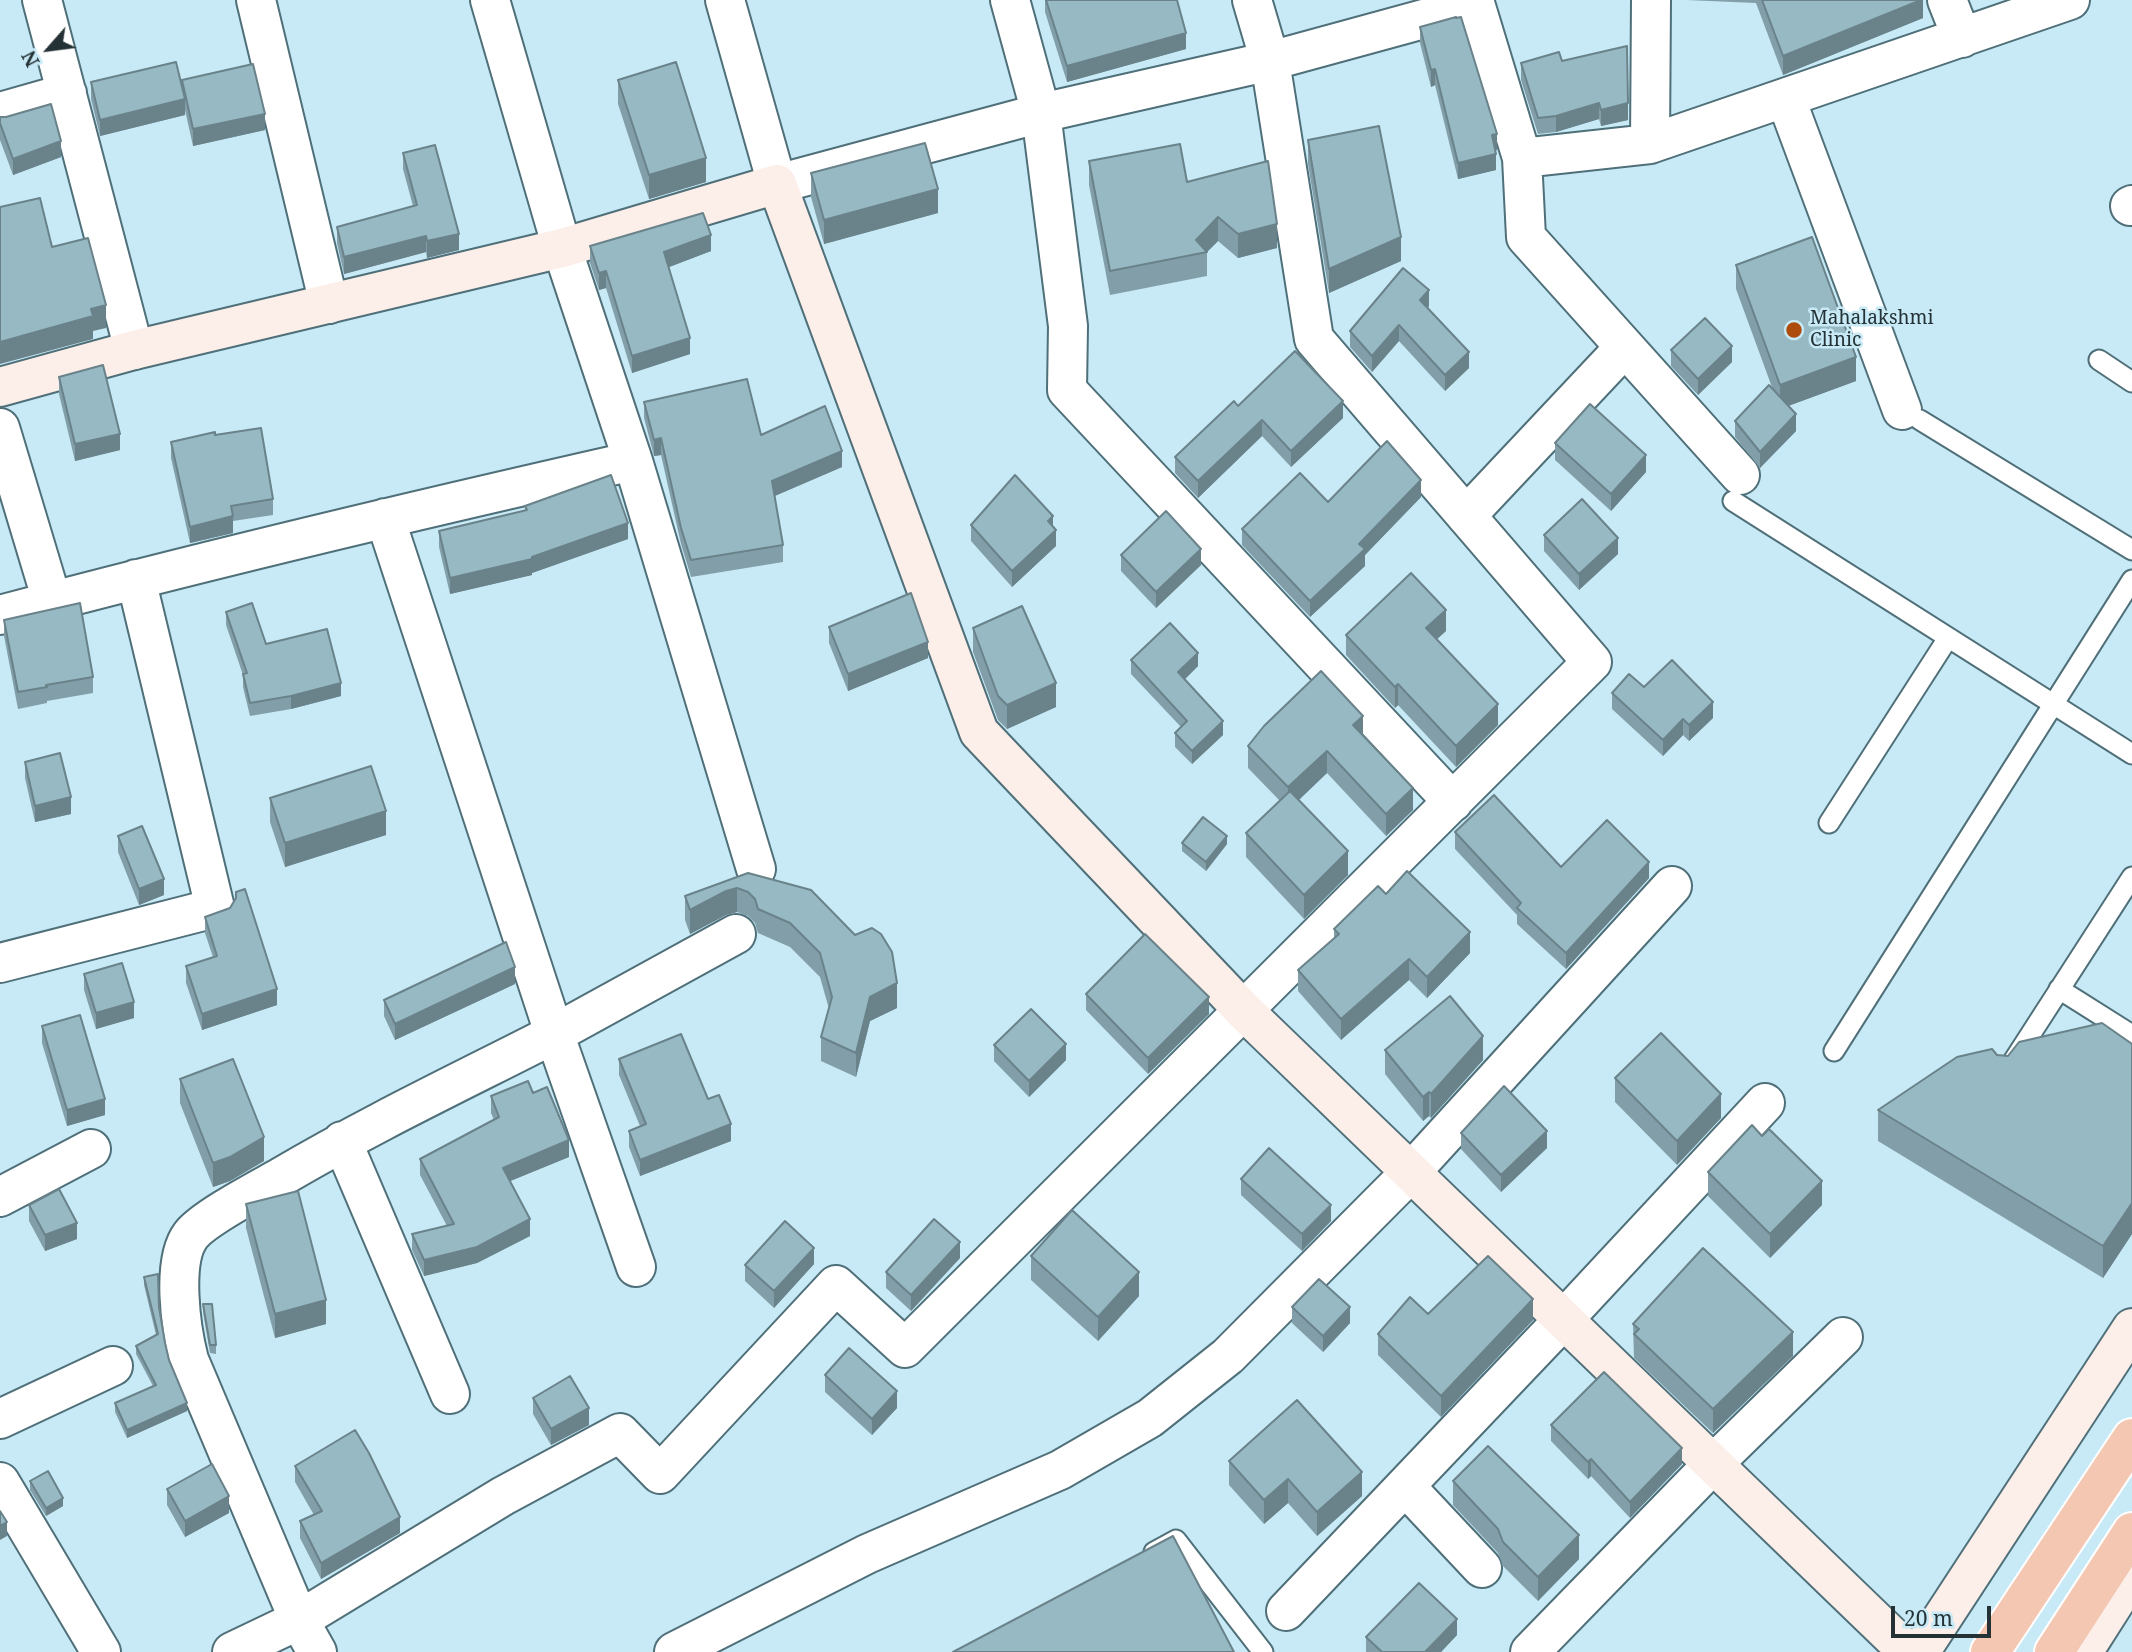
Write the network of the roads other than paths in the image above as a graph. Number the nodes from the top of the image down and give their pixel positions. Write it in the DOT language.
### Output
graph roads {
  1 [pos="42,0"];
  2 [pos="256,0"];
  3 [pos="490,0"];
  4 [pos="725,0"];
  5 [pos="1010,0"];
  6 [pos="1252,0"];
  7 [pos="1651,0"];
  8 [pos="1947,0"];
  9 [pos="2070,0"];
  10 [pos="1475,2"];
  11 [pos="1962,38"];
  12 [pos="1270,61"];
  13 [pos="67,93"];
  14 [pos="1786,99"];
  15 [pos="0,112"];
  16 [pos="1041,113"];
  17 [pos="1650,144"];
  18 [pos="1522,158"];
  19 [pos="777,184"];
  20 [pos="562,248"];
  21 [pos="330,304"];
  22 [pos="1625,347"];
  23 [pos="134,350"];
  24 [pos="2099,360"];
  25 [pos="2132,382"];
  26 [pos="0,387"];
  27 [pos="1911,415"];
  28 [pos="0,428"];
  29 [pos="633,461"];
  30 [pos="1737,488"];
  31 [pos="1466,516"];
  32 [pos="385,518"];
  33 [pos="2132,550"];
  34 [pos="136,579"];
  35 [pos="2132,580"];
  36 [pos="52,601"];
  37 [pos="0,615"];
  38 [pos="1948,638"];
  39 [pos="2053,703"];
  40 [pos="2132,754"];
  41 [pos="1453,802"];
  42 [pos="1829,823"];
  43 [pos="756,869"];
  44 [pos="2132,877"];
  45 [pos="1672,886"];
  46 [pos="736,934"];
  47 [pos="0,963"];
  48 [pos="2059,989"];
  49 [pos="1244,1011"];
  50 [pos="554,1033"];
  51 [pos="2132,1035"];
  52 [pos="1834,1051"];
  53 [pos="2003,1076"];
  54 [pos="1765,1103"];
  55 [pos="342,1141"];
  56 [pos="90,1149"];
  57 [pos="1411,1172"];
  58 [pos="0,1197"];
  59 [pos="636,1267"];
  60 [pos="1564,1319"];
  61 [pos="2132,1328"];
  62 [pos="1843,1337"];
  63 [pos="113,1366"];
  64 [pos="450,1394"];
  65 [pos="0,1419"];
  66 [pos="2132,1438"];
  67 [pos="1713,1464"];
  68 [pos="0,1482"];
  69 [pos="1405,1486"];
  70 [pos="2132,1532"];
  71 [pos="1140,1560"];
  72 [pos="1482,1568"];
  73 [pos="2132,1575"];
  74 [pos="1286,1611"];
  75 [pos="308,1636"];
  76 [pos="101,1652"];
  77 [pos="232,1652"];
  78 [pos="674,1652"];
  79 [pos="1263,1652"];
  80 [pos="1530,1652"];
  81 [pos="1908,1652"];
  82 [pos="1920,1652"];
  83 [pos="1990,1652"];
  84 [pos="2054,1652"];
  85 [pos="2083,1652"];
  1 -- 13 [label="street"];
  2 -- 21 [label="street"];
  3 -- 20 [label="street"];
  4 -- 19 [label="street"];
  5 -- 16 [label="street"];
  6 -- 12 [label="street"];
  7 -- 17 [label="street"];
  8 -- 11 [label="street"];
  9 -- 11 [label="street"];
  10 -- 12 [label="street"];
  10 -- 18 [label="street"];
  11 -- 14 [label="street"];
  12 -- 16 [label="street"];
  12 -- 31 [label="street"];
  13 -- 15 [label="street"];
  13 -- 23 [label="street"];
  14 -- 17 [label="street"];
  14 -- 27 [label="street"];
  16 -- 19 [label="street"];
  16 -- 41 [label="street"];
  17 -- 18 [label="street"];
  18 -- 22 [label="street"];
  19 -- 20 [label="street"];
  19 -- 49 [label="street"];
  20 -- 21 [label="street"];
  20 -- 29 [label="street"];
  21 -- 23 [label="street"];
  22 -- 30 [label="street"];
  22 -- 31 [label="street"];
  23 -- 26 [label="street"];
  24 -- 25 [label="lane"];
  27 -- 33 [label="lane"];
  28 -- 36 [label="street"];
  29 -- 32 [label="street"];
  29 -- 43 [label="street"];
  30 -- 38 [label="lane"];
  31 -- 41 [label="street"];
  32 -- 34 [label="street"];
  32 -- 50 [label="street"];
  34 -- 36 [label="street"];
  34 -- 47 [label="street"];
  35 -- 39 [label="lane"];
  36 -- 37 [label="street"];
  38 -- 39 [label="lane"];
  38 -- 42 [label="lane"];
  39 -- 40 [label="lane"];
  39 -- 52 [label="lane"];
  41 -- 49 [label="street"];
  44 -- 48 [label="lane"];
  45 -- 57 [label="street"];
  46 -- 50 [label="street"];
  48 -- 51 [label="lane"];
  48 -- 53 [label="lane"];
  49 -- 57 [label="street"];
  49 -- 75 [label="street"];
  50 -- 55 [label="street"];
  50 -- 59 [label="street"];
  54 -- 60 [label="street"];
  55 -- 64 [label="street"];
  55 -- 75 [label="street"];
  56 -- 58 [label="street"];
  57 -- 60 [label="street"];
  57 -- 78 [label="street"];
  60 -- 67 [label="street"];
  60 -- 69 [label="street"];
  61 -- 82 [label="street"];
  62 -- 67 [label="street"];
  63 -- 65 [label="street"];
  66 -- 83 [label="highway"];
  67 -- 80 [label="street"];
  67 -- 81 [label="street"];
  68 -- 76 [label="street"];
  69 -- 72 [label="street"];
  69 -- 74 [label="street"];
  70 -- 84 [label="highway"];
  71 -- 79 [label="lane"];
  73 -- 85 [label="street"];
  75 -- 77 [label="street"];
}
